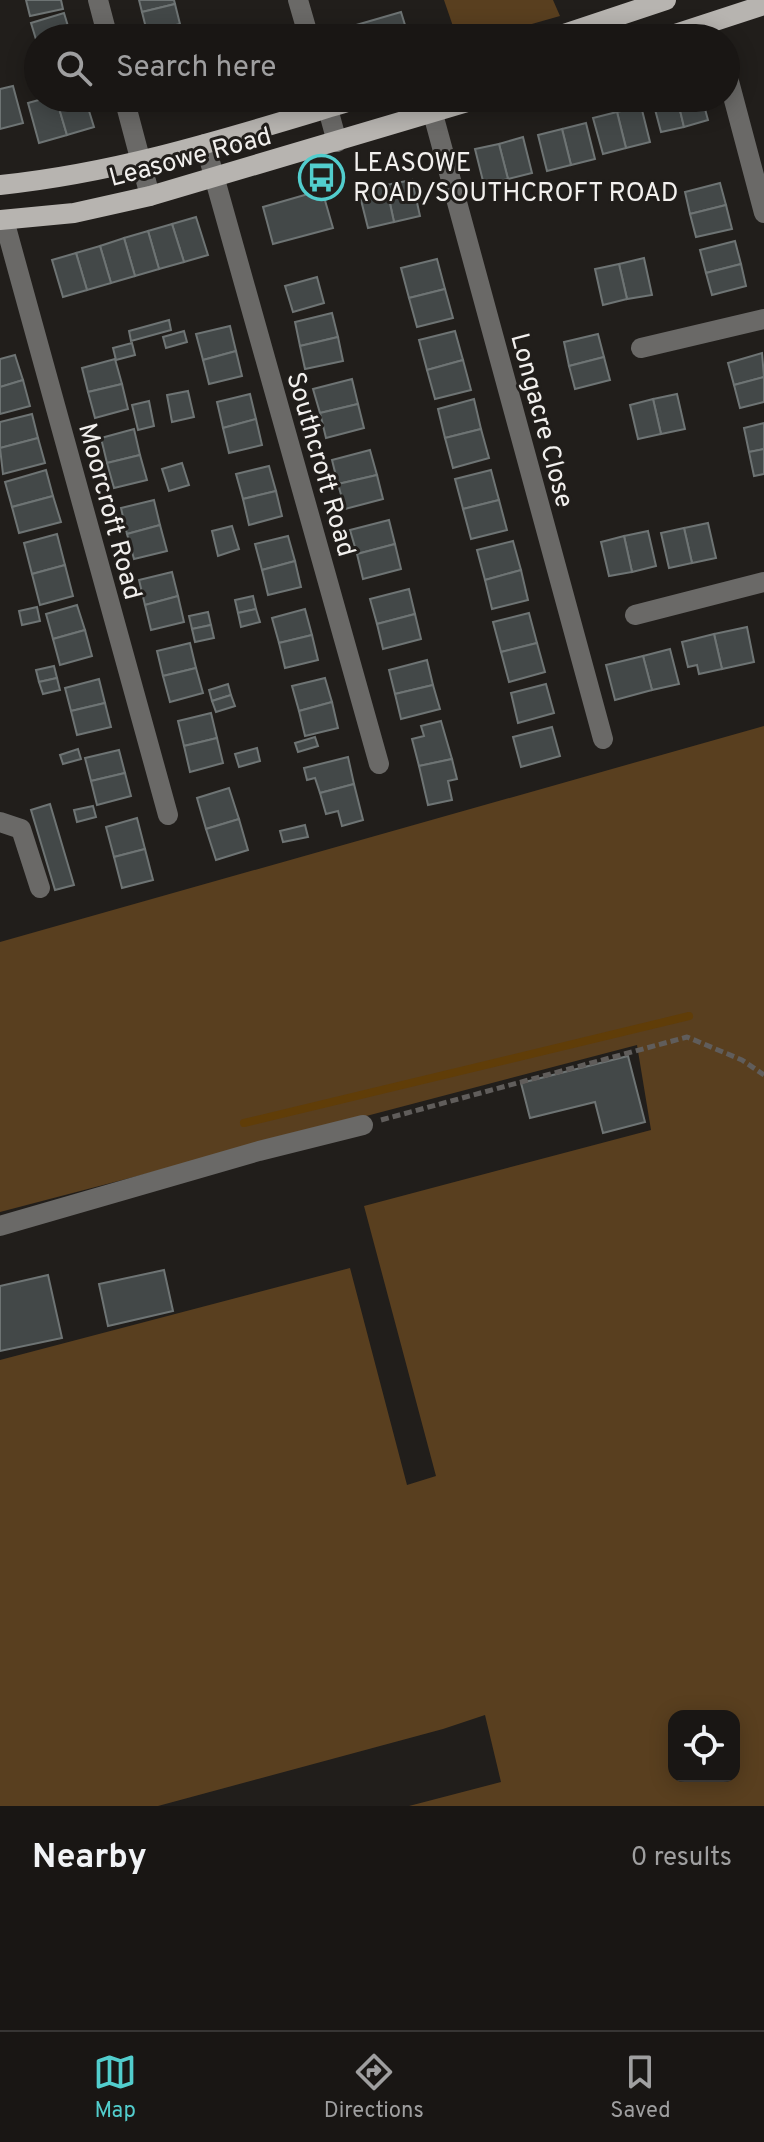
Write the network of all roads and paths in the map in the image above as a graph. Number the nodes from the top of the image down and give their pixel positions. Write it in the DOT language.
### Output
graph roads {
  1 [pos="98,0"];
  2 [pos="298,0"];
  3 [pos="666,0"];
  4 [pos="764,5"];
  5 [pos="104,24"];
  6 [pos="305,24"];
  7 [pos="594,24"];
  8 [pos="728,24"];
  9 [pos="128,112"];
  10 [pos="299,112"];
  11 [pos="329,112"];
  12 [pos="439,112"];
  13 [pos="737,112"];
  14 [pos="433,114"];
  15 [pos="337,142"];
  16 [pos="205,144"];
  17 [pos="141,162"];
  18 [pos="215,178"];
  19 [pos="0,185"];
  20 [pos="150,196"];
  21 [pos="764,213"];
  22 [pos="2,220"];
  23 [pos="764,319"];
  24 [pos="641,348"];
  25 [pos="764,582"];
  26 [pos="635,615"];
  27 [pos="603,739"];
  28 [pos="379,764"];
  29 [pos="168,815"];
  30 [pos="0,822"];
  31 [pos="40,888"];
  32 [pos="764,1075"];
  33 [pos="363,1125"];
  34 [pos="0,1226"];
  1 -- 5 [label="street"];
  2 -- 6 [label="street"];
  3 -- 7 [label="main road"];
  4 -- 8 [label="main road"];
  9 -- 17 [label="street"];
  10 -- 16 [label="main road, Leasowe Road"];
  11 -- 15 [label="street"];
  12 -- 14 [label="main road, Leasowe Road"];
  13 -- 21 [label="street"];
  14 -- 15 [label="main road, Leasowe Road"];
  14 -- 27 [label="street, Longacre Close"];
  15 -- 18 [label="main road, Leasowe Road"];
  16 -- 17 [label="main road, Leasowe Road"];
  16 -- 18 [label="street, Southcroft Road"];
  17 -- 19 [label="main road, Leasowe Road"];
  17 -- 20 [label="street"];
  18 -- 20 [label="main road, Leasowe Road"];
  18 -- 28 [label="street, Southcroft Road"];
  20 -- 22 [label="main road, Leasowe Road"];
  22 -- 29 [label="street, Moorcroft Road"];
  23 -- 24 [label="street"];
  25 -- 26 [label="street"];
  30 -- 31 [label="street"];
  32 -- 33 [label="path"];
  33 -- 34 [label="street"];
}
